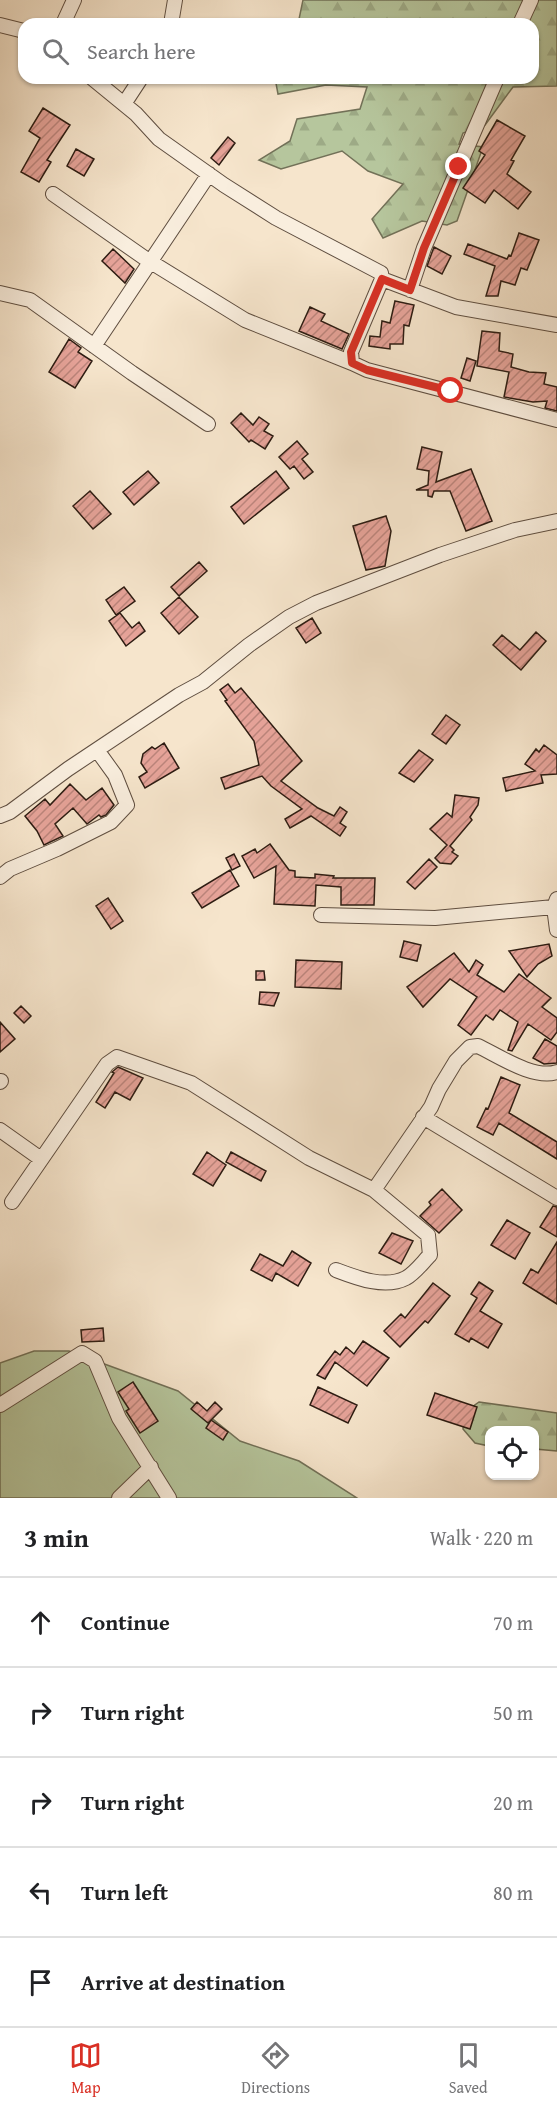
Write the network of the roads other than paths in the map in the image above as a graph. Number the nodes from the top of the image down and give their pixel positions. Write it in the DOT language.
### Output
graph roads {
  1 [pos="74,0"];
  2 [pos="175,0"];
  3 [pos="531,0"];
  4 [pos="66,18"];
  5 [pos="172,18"];
  6 [pos="523,18"];
  7 [pos="0,25"];
  8 [pos="18,30"];
  9 [pos="99,84"];
  10 [pos="137,84"];
  11 [pos="493,84"];
  12 [pos="124,104"];
  13 [pos="209,174"];
  14 [pos="52,194"];
  15 [pos="150,261"];
  16 [pos="382,279"];
  17 [pos="410,290"];
  18 [pos="0,293"];
  19 [pos="557,326"];
  20 [pos="94,346"];
  21 [pos="352,363"];
  22 [pos="557,420"];
  23 [pos="208,424"];
  24 [pos="557,520"];
  25 [pos="97,750"];
  26 [pos="0,816"];
  27 [pos="0,877"];
  28 [pos="556,902"];
  29 [pos="321,915"];
  30 [pos="557,930"];
  31 [pos="557,1072"];
  32 [pos="423,1117"];
  33 [pos="0,1130"];
  34 [pos="42,1159"];
  35 [pos="374,1190"];
  36 [pos="557,1198"];
  37 [pos="12,1202"];
  38 [pos="336,1270"];
  39 [pos="0,1405"];
  40 [pos="151,1467"];
  41 [pos="118,1498"];
  42 [pos="169,1498"];
  1 -- 4 [label="street"];
  2 -- 5 [label="street"];
  3 -- 6 [label="street"];
  7 -- 8 [label="street"];
  9 -- 12 [label="street"];
  10 -- 12 [label="street"];
  11 -- 17 [label="street"];
  12 -- 13 [label="street"];
  13 -- 15 [label="street"];
  13 -- 16 [label="street"];
  14 -- 15 [label="street"];
  15 -- 20 [label="street"];
  15 -- 21 [label="street"];
  16 -- 17 [label="street"];
  16 -- 21 [label="street"];
  17 -- 19 [label="street"];
  18 -- 20 [label="street"];
  20 -- 23 [label="street"];
  21 -- 22 [label="street"];
  24 -- 25 [label="street"];
  25 -- 26 [label="street"];
  25 -- 27 [label="street"];
  28 -- 29 [label="street"];
  28 -- 30 [label="street"];
  31 -- 32 [label="street"];
  32 -- 35 [label="street"];
  32 -- 36 [label="street"];
  33 -- 34 [label="street"];
  34 -- 35 [label="street"];
  34 -- 37 [label="street"];
  35 -- 38 [label="street"];
  39 -- 40 [label="street"];
  40 -- 41 [label="street"];
  40 -- 42 [label="street"];
}
